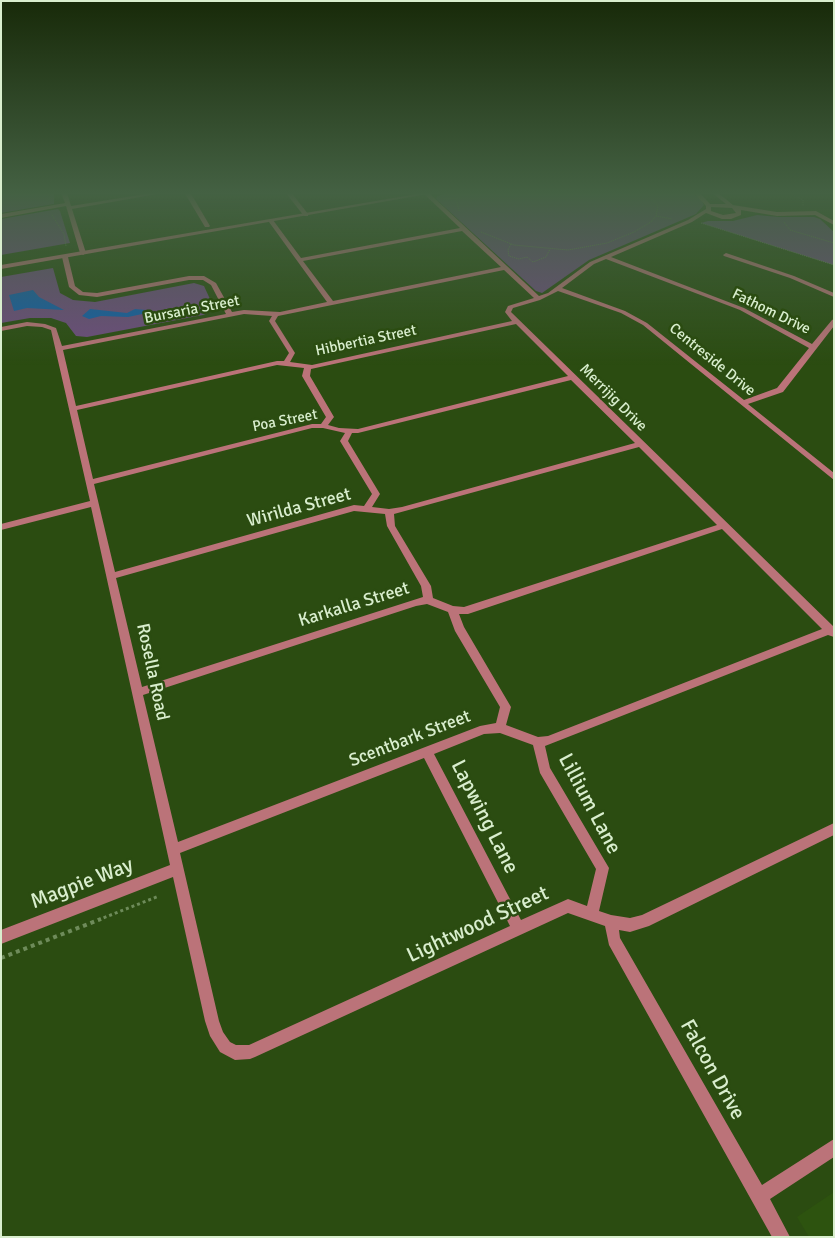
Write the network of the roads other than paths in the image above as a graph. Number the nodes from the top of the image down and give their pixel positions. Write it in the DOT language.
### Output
graph roads {
  1 [pos="82,250"];
  2 [pos="292,250"];
  3 [pos="353,250"];
  4 [pos="484,250"];
  5 [pos="619,250"];
  6 [pos="726,255"];
  7 [pos="605,256"];
  8 [pos="65,257"];
  9 [pos="300,260"];
  10 [pos="1,261"];
  11 [pos="1,268"];
  12 [pos="504,268"];
  13 [pos="558,289"];
  14 [pos="834,295"];
  15 [pos="538,299"];
  16 [pos="331,303"];
  17 [pos="230,314"];
  18 [pos="276,314"];
  19 [pos="834,321"];
  20 [pos="517,322"];
  21 [pos="1,329"];
  22 [pos="813,347"];
  23 [pos="60,349"];
  24 [pos="286,362"];
  25 [pos="308,367"];
  26 [pos="573,377"];
  27 [pos="743,403"];
  28 [pos="73,409"];
  29 [pos="323,426"];
  30 [pos="350,432"];
  31 [pos="639,444"];
  32 [pos="834,477"];
  33 [pos="90,482"];
  34 [pos="94,503"];
  35 [pos="367,508"];
  36 [pos="388,512"];
  37 [pos="723,526"];
  38 [pos="1,527"];
  39 [pos="112,576"];
  40 [pos="428,600"];
  41 [pos="452,610"];
  42 [pos="832,632"];
  43 [pos="137,693"];
  44 [pos="500,728"];
  45 [pos="538,742"];
  46 [pos="427,752"];
  47 [pos="834,828"];
  48 [pos="172,850"];
  49 [pos="176,870"];
  50 [pos="592,914"];
  51 [pos="611,922"];
  52 [pos="518,928"];
  53 [pos="1,937"];
  54 [pos="250,1052"];
  55 [pos="834,1147"];
  56 [pos="759,1196"];
  57 [pos="782,1237"];
  1 -- 8 [label="street"];
  1 -- 10 [label="street"];
  2 -- 9 [label="street"];
  3 -- 9 [label="street"];
  4 -- 12 [label="street"];
  5 -- 7 [label="street"];
  6 -- 14 [label="street"];
  7 -- 13 [label="street"];
  7 -- 22 [label="street, Fathom Drive"];
  8 -- 11 [label="street"];
  8 -- 17 [label="street"];
  9 -- 16 [label="street"];
  12 -- 15 [label="street"];
  12 -- 16 [label="street, Bursaria Street"];
  13 -- 15 [label="street"];
  13 -- 27 [label="street, Centreside Drive"];
  15 -- 20 [label="street"];
  16 -- 18 [label="street, Bursaria Street"];
  17 -- 18 [label="street, Bursaria Street"];
  17 -- 23 [label="street, Bursaria Street"];
  18 -- 24 [label="street"];
  19 -- 22 [label="street"];
  20 -- 25 [label="street, Hibbertia Street"];
  20 -- 26 [label="street, Merrijig Drive"];
  21 -- 23 [label="street, Rosella Road"];
  22 -- 27 [label="street"];
  23 -- 28 [label="street, Rosella Road"];
  24 -- 25 [label="street, Hibbertia Street"];
  24 -- 28 [label="street, Hibbertia Street"];
  25 -- 29 [label="street"];
  26 -- 30 [label="street, Poa Street"];
  26 -- 31 [label="street, Merrijig Drive"];
  27 -- 32 [label="street, Centreside Drive"];
  28 -- 33 [label="street, Rosella Road"];
  29 -- 30 [label="street, Poa Street"];
  29 -- 33 [label="street, Poa Street"];
  30 -- 35 [label="street"];
  31 -- 36 [label="street, Wirilda Street"];
  31 -- 37 [label="street, Merrijig Drive"];
  33 -- 34 [label="street, Rosella Road"];
  34 -- 38 [label="street"];
  34 -- 39 [label="street, Rosella Road"];
  35 -- 36 [label="street, Wirilda Street"];
  35 -- 39 [label="street, Wirilda Street"];
  36 -- 40 [label="street"];
  37 -- 41 [label="street, Karkalla Street"];
  37 -- 42 [label="street, Merrijig Drive"];
  39 -- 43 [label="street, Rosella Road"];
  40 -- 41 [label="street, Karkalla Street"];
  40 -- 43 [label="street, Karkalla Street"];
  41 -- 44 [label="street"];
  42 -- 45 [label="street"];
  43 -- 48 [label="street, Rosella Road"];
  44 -- 45 [label="street"];
  44 -- 46 [label="street, Scentbark Street"];
  45 -- 50 [label="street, Lillium Lane"];
  46 -- 48 [label="street, Scentbark Street"];
  46 -- 52 [label="street, Lapwing Lane"];
  47 -- 51 [label="street, Lightwood Street"];
  48 -- 49 [label="street, Rosella Road"];
  49 -- 53 [label="street, Magpie Way"];
  49 -- 54 [label="street, Rosella Road"];
  50 -- 51 [label="street, Lightwood Street"];
  50 -- 52 [label="street, Lightwood Street"];
  51 -- 56 [label="street, Falcon Drive"];
  52 -- 54 [label="street, Lightwood Street"];
  55 -- 56 [label="street"];
  56 -- 57 [label="street, Falcon Drive"];
}
